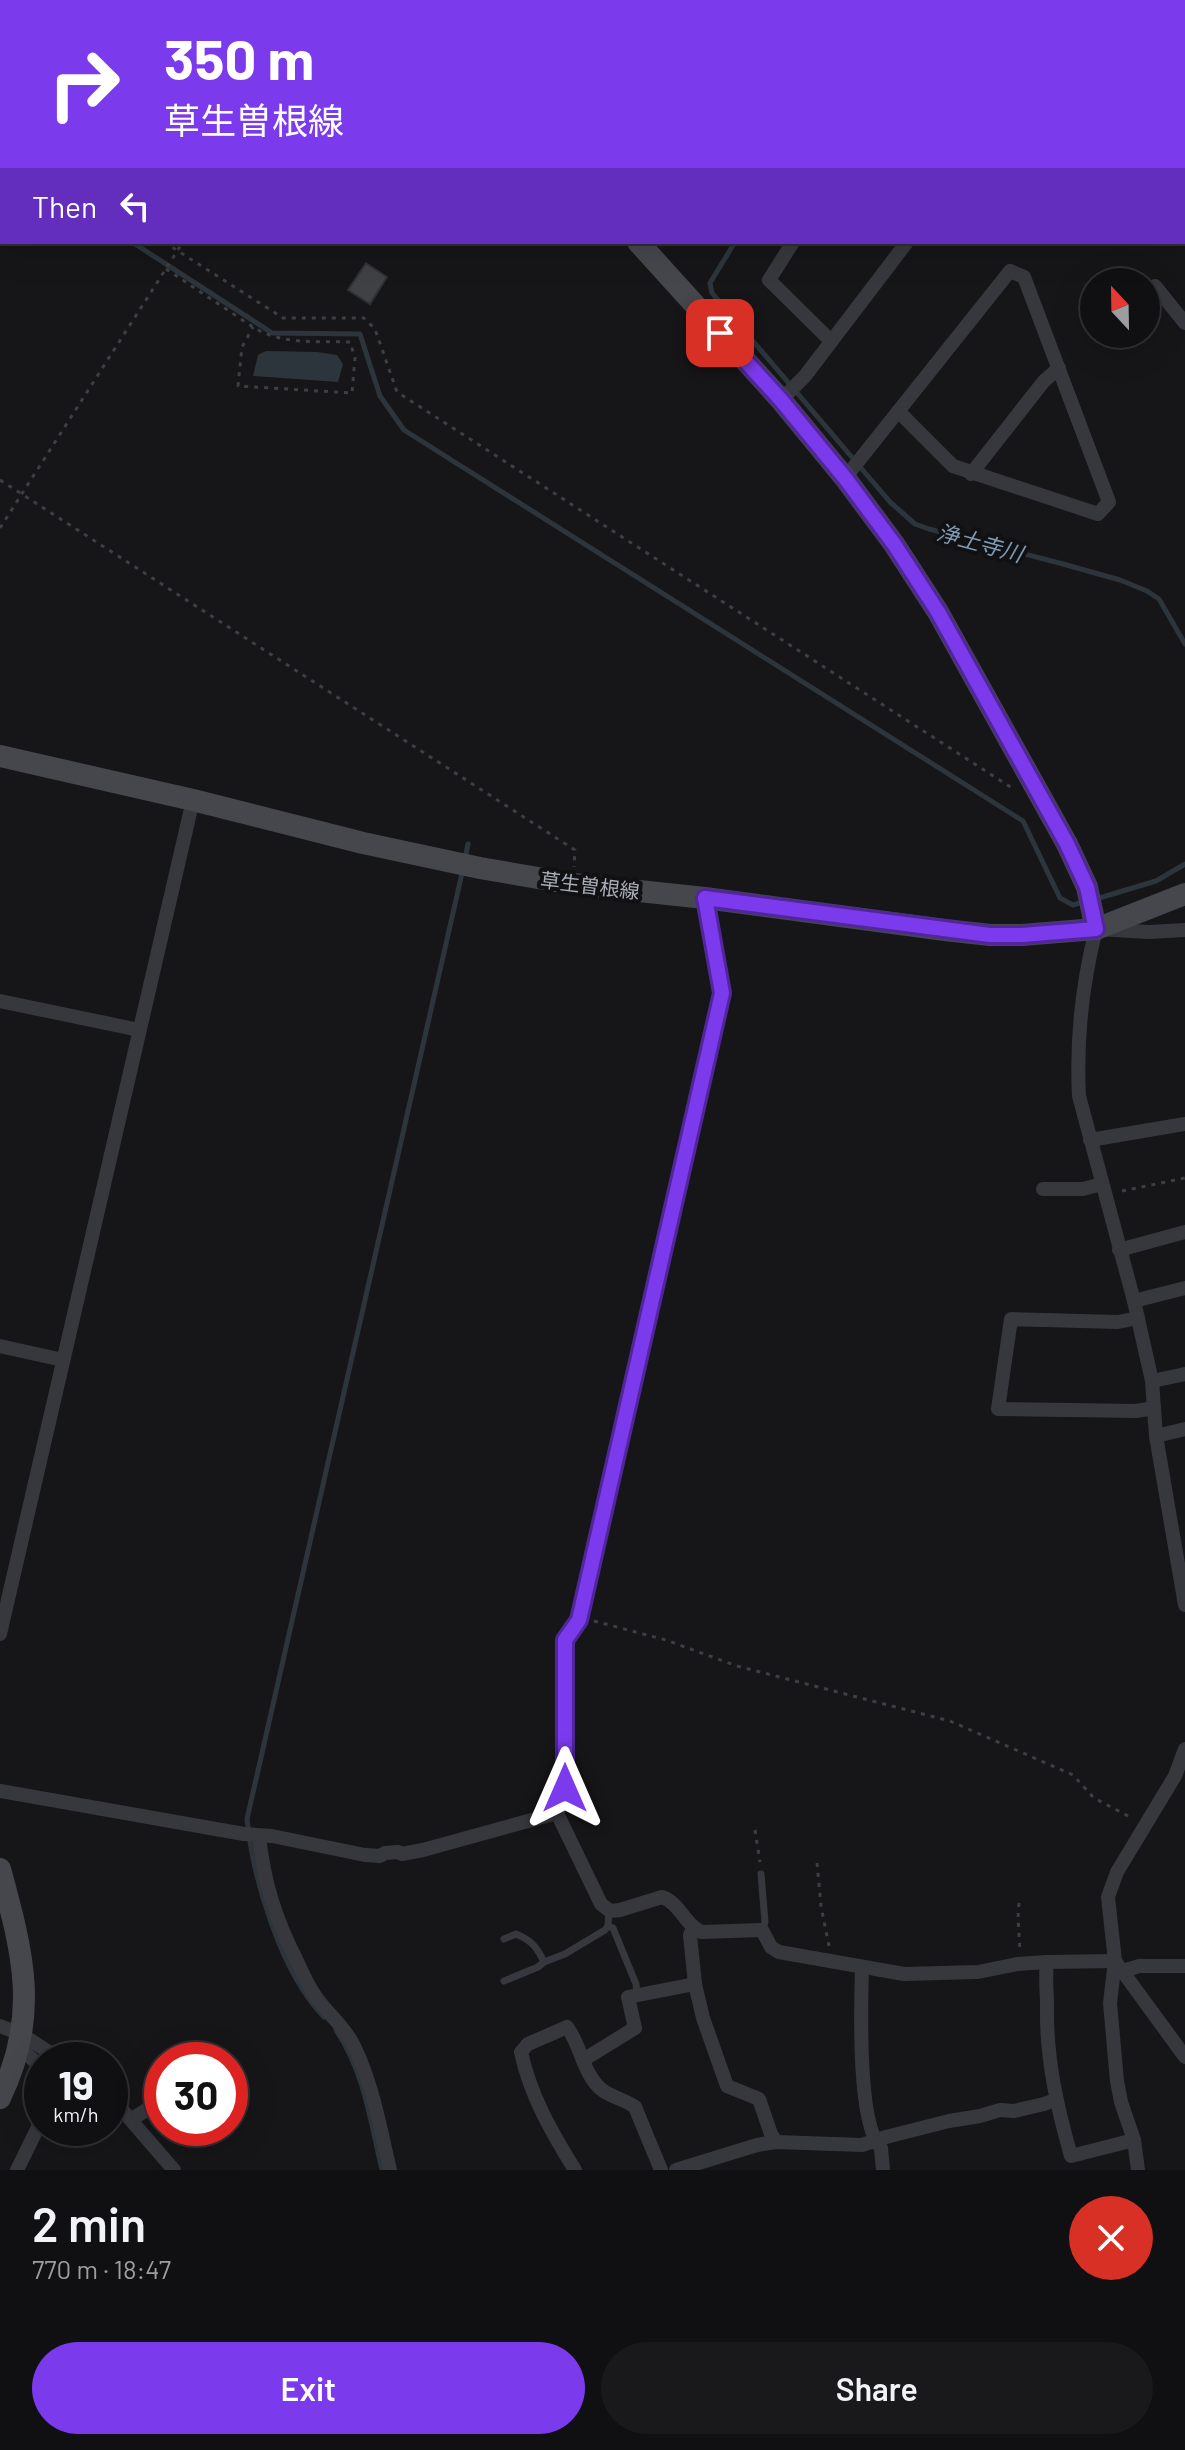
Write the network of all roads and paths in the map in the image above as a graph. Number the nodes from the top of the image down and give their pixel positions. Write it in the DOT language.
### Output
graph roads {
  1 [pos="167,244"];
  2 [pos="182,244"];
  3 [pos="640,244"];
  4 [pos="792,244"];
  5 [pos="905,244"];
  6 [pos="178,251"];
  7 [pos="166,269"];
  8 [pos="1160,292"];
  9 [pos="1185,323"];
  10 [pos="253,327"];
  11 [pos="831,341"];
  12 [pos="1059,368"];
  13 [pos="781,400"];
  14 [pos="899,412"];
  15 [pos="971,474"];
  16 [pos="845,478"];
  17 [pos="0,480"];
  18 [pos="21,494"];
  19 [pos="0,528"];
  20 [pos="0,756"];
  21 [pos="1038,792"];
  22 [pos="193,800"];
  23 [pos="575,850"];
  24 [pos="1185,894"];
  25 [pos="705,898"];
  26 [pos="1096,929"];
  27 [pos="1185,930"];
  28 [pos="0,1001"];
  29 [pos="139,1030"];
  30 [pos="1185,1124"];
  31 [pos="1090,1140"];
  32 [pos="1185,1178"];
  33 [pos="1043,1189"];
  34 [pos="1103,1190"];
  35 [pos="1185,1232"];
  36 [pos="1119,1250"];
  37 [pos="1185,1288"];
  38 [pos="1134,1301"];
  39 [pos="1138,1318"];
  40 [pos="0,1346"];
  41 [pos="63,1360"];
  42 [pos="1185,1374"];
  43 [pos="1152,1381"];
  44 [pos="1154,1408"];
  45 [pos="1185,1429"];
  46 [pos="1156,1436"];
  47 [pos="1185,1605"];
  48 [pos="579,1620"];
  49 [pos="0,1634"];
  50 [pos="1185,1749"];
  51 [pos="0,1791"];
  52 [pos="557,1813"];
  53 [pos="1145,1825"];
  54 [pos="755,1830"];
  55 [pos="259,1836"];
  56 [pos="817,1863"];
  57 [pos="0,1869"];
  58 [pos="761,1874"];
  59 [pos="1019,1903"];
  60 [pos="609,1910"];
  61 [pos="608,1926"];
  62 [pos="693,1928"];
  63 [pos="762,1930"];
  64 [pos="504,1939"];
  65 [pos="544,1962"];
  66 [pos="833,1962"];
  67 [pos="1047,1962"];
  68 [pos="1017,1964"];
  69 [pos="1119,1966"];
  70 [pos="1185,1966"];
  71 [pos="862,1968"];
  72 [pos="504,1981"];
  73 [pos="695,1984"];
  74 [pos="637,1994"];
  75 [pos="0,2026"];
  76 [pos="20,2041"];
  77 [pos="24,2043"];
  78 [pos="24,2046"];
  79 [pos="1185,2057"];
  80 [pos="583,2060"];
  81 [pos="0,2098"];
  82 [pos="1055,2100"];
  83 [pos="144,2111"];
  84 [pos="128,2115"];
  85 [pos="132,2119"];
  86 [pos="1134,2140"];
  87 [pos="874,2141"];
  88 [pos="776,2142"];
  89 [pos="29,2146"];
  90 [pos="17,2170"];
  91 [pos="174,2170"];
  92 [pos="390,2170"];
  93 [pos="575,2170"];
  94 [pos="661,2170"];
  95 [pos="676,2170"];
  96 [pos="883,2170"];
  97 [pos="1138,2170"];
  1 -- 6 [label="path"];
  2 -- 6 [label="path"];
  3 -- 13 [label="main road"];
  4 -- 11 [label="street"];
  5 -- 11 [label="street"];
  6 -- 7 [label="path"];
  6 -- 21 [label="path"];
  7 -- 10 [label="path"];
  7 -- 18 [label="path"];
  8 -- 9 [label="street"];
  10 -- 10 [label="path"];
  11 -- 13 [label="street"];
  12 -- 14 [label="street"];
  12 -- 15 [label="street"];
  12 -- 15 [label="street"];
  13 -- 16 [label="main road"];
  14 -- 15 [label="street"];
  14 -- 16 [label="street"];
  16 -- 21 [label="main road"];
  17 -- 18 [label="path"];
  18 -- 19 [label="path"];
  18 -- 23 [label="path"];
  20 -- 22 [label="main road, 草生曽根線"];
  21 -- 26 [label="main road"];
  22 -- 25 [label="main road, 草生曽根線"];
  22 -- 29 [label="street"];
  24 -- 26 [label="main road, 草生曽根線"];
  25 -- 26 [label="main road, 草生曽根線"];
  25 -- 48 [label="street"];
  26 -- 27 [label="street"];
  26 -- 31 [label="street"];
  28 -- 29 [label="street"];
  29 -- 41 [label="street"];
  30 -- 31 [label="street"];
  31 -- 34 [label="street"];
  32 -- 34 [label="path"];
  33 -- 34 [label="street"];
  34 -- 36 [label="street"];
  35 -- 36 [label="street"];
  36 -- 38 [label="street"];
  37 -- 38 [label="street"];
  38 -- 39 [label="street"];
  39 -- 43 [label="street"];
  39 -- 44 [label="street"];
  40 -- 41 [label="street"];
  41 -- 49 [label="street"];
  42 -- 43 [label="street"];
  43 -- 44 [label="street"];
  44 -- 46 [label="street"];
  45 -- 46 [label="street"];
  46 -- 47 [label="street"];
  48 -- 52 [label="street"];
  48 -- 53 [label="path"];
  50 -- 53 [label="street"];
  51 -- 55 [label="street"];
  52 -- 55 [label="street"];
  52 -- 60 [label="street"];
  53 -- 69 [label="street"];
  54 -- 58 [label="path"];
  55 -- 92 [label="street"];
  56 -- 66 [label="path"];
  57 -- 76 [label="main road"];
  58 -- 63 [label="lane"];
  59 -- 68 [label="path"];
  60 -- 61 [label="lane"];
  60 -- 62 [label="street"];
  61 -- 65 [label="lane"];
  61 -- 74 [label="lane"];
  62 -- 63 [label="street"];
  62 -- 73 [label="street"];
  63 -- 66 [label="street"];
  64 -- 65 [label="lane"];
  65 -- 72 [label="lane"];
  66 -- 71 [label="street"];
  67 -- 68 [label="street"];
  67 -- 69 [label="street"];
  67 -- 82 [label="street"];
  68 -- 71 [label="street"];
  69 -- 70 [label="street"];
  69 -- 79 [label="street"];
  69 -- 86 [label="street"];
  71 -- 87 [label="street"];
  73 -- 74 [label="street"];
  73 -- 88 [label="street"];
  74 -- 80 [label="street"];
  75 -- 76 [label="street"];
  76 -- 77 [label="street"];
  76 -- 78 [label="street"];
  76 -- 81 [label="main road"];
  80 -- 93 [label="street"];
  80 -- 94 [label="street"];
  82 -- 86 [label="street"];
  82 -- 87 [label="street"];
  83 -- 85 [label="street"];
  84 -- 85 [label="street"];
  85 -- 91 [label="street"];
  86 -- 97 [label="street"];
  87 -- 88 [label="street"];
  87 -- 96 [label="street"];
  88 -- 95 [label="street"];
  89 -- 90 [label="street"];
}
